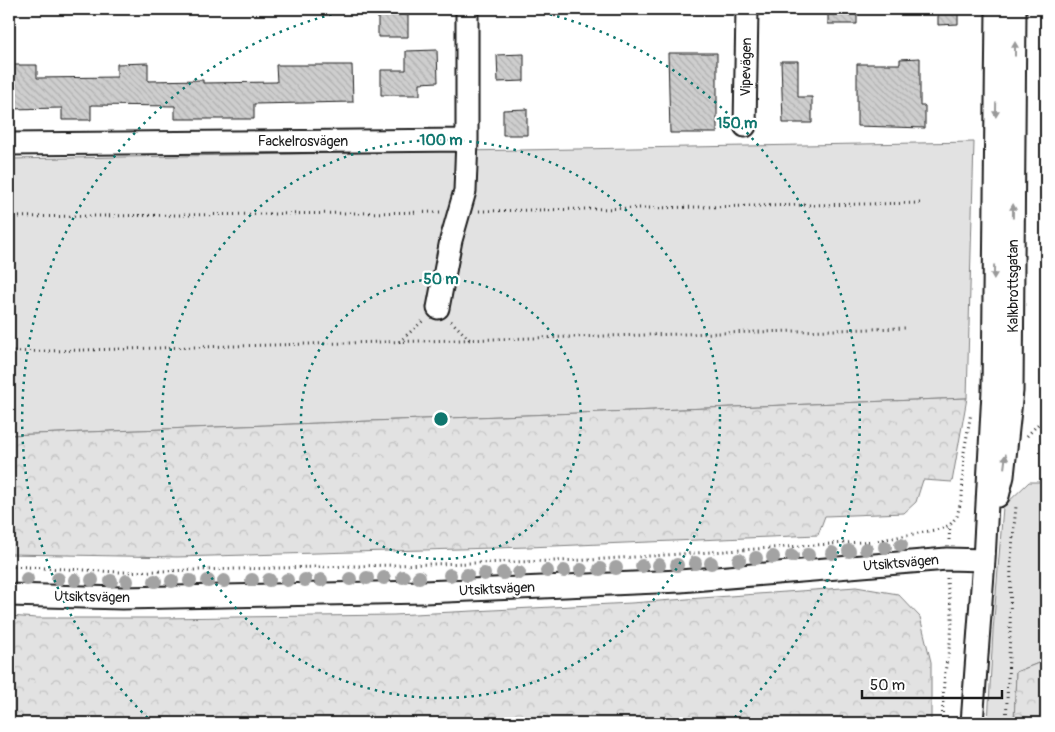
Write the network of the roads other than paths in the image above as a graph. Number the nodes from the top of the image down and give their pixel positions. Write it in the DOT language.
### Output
graph roads {
  1 [pos="467,9"];
  2 [pos="747,9"];
  3 [pos="997,9"];
  4 [pos="1015,9"];
  5 [pos="746,126"];
  6 [pos="466,140"];
  7 [pos="9,144"];
  8 [pos="438,308"];
  9 [pos="984,560"];
  10 [pos="9,595"];
  11 [pos="972,723"];
  1 -- 6 [label="street"];
  2 -- 5 [label="street, Vipevägen"];
  3 -- 9 [label="street, Kalkbrottsgatan, one-way"];
  9 -- 4 [label="street, Kalkbrottsgatan, one-way"];
  6 -- 7 [label="street, Fackelrosvägen"];
  6 -- 8 [label="street"];
  9 -- 10 [label="street, Utsiktsvägen"];
  9 -- 11 [label="street, Kalkbrottsgatan"];
}
